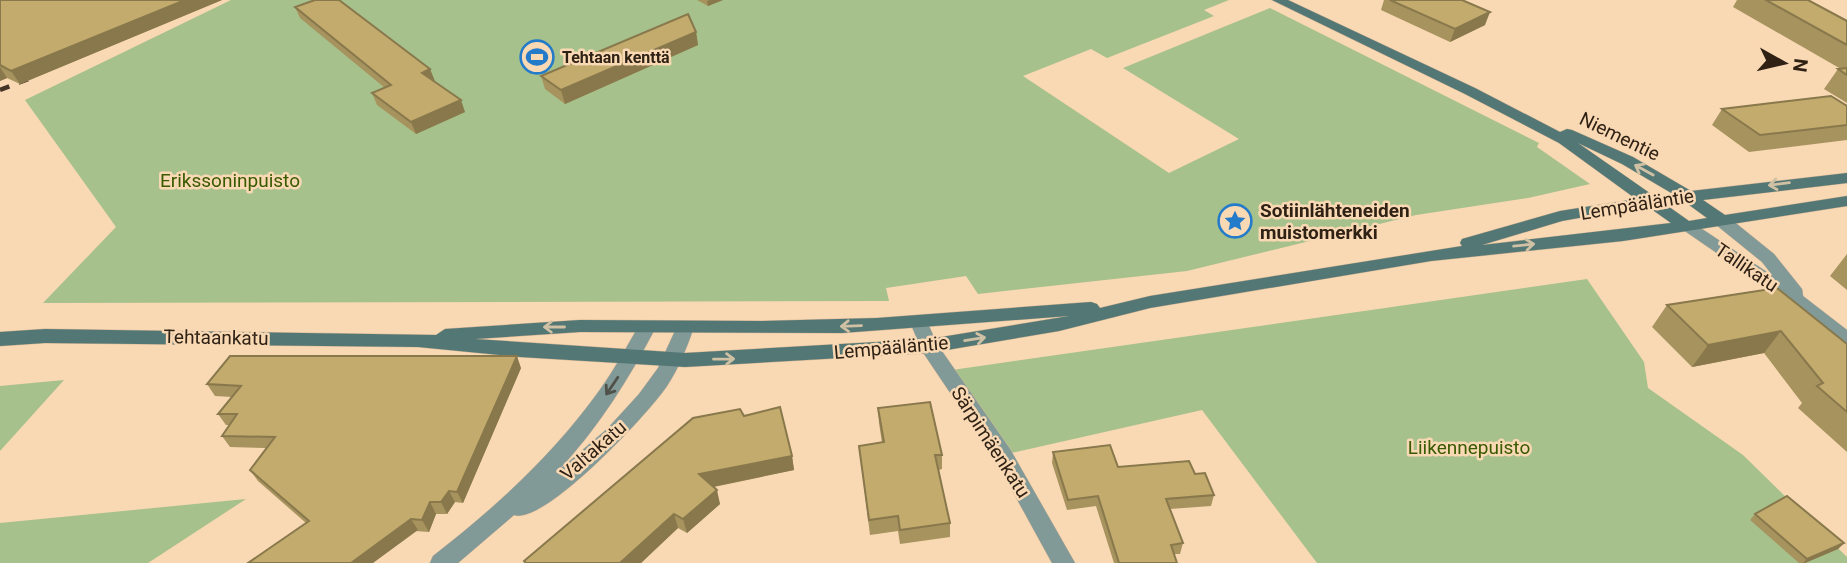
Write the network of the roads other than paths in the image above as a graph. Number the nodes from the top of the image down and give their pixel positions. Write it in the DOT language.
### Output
graph roads {
  1 [pos="1278,0"];
  2 [pos="1493,103"];
  3 [pos="1847,178"];
  4 [pos="1689,196"];
  5 [pos="1651,201"];
  6 [pos="1847,201"];
  7 [pos="1721,220"];
  8 [pos="1687,227"];
  9 [pos="1431,254"];
  10 [pos="1148,303"];
  11 [pos="1807,307"];
  12 [pos="919,322"];
  13 [pos="647,327"];
  14 [pos="685,327"];
  15 [pos="5,340"];
  16 [pos="418,340"];
  17 [pos="1847,340"];
  18 [pos="929,346"];
  19 [pos="631,358"];
  20 [pos="672,359"];
  21 [pos="468,542"];
  22 [pos="442,563"];
  23 [pos="1063,563"];
  1 -- 2 [label="main road, Niementie"];
  4 -- 2 [label="main road, Niementie, one-way"];
  2 -- 5 [label="main road, Niementie"];
  3 -- 4 [label="main road, Lempääläntie, one-way"];
  4 -- 5 [label="main road, Lempääläntie"];
  4 -- 7 [label="main road, Niementie"];
  5 -- 8 [label="main road, Niementie"];
  5 -- 9 [label="main road, Lempääläntie"];
  6 -- 7 [label="main road, Lempääläntie"];
  7 -- 8 [label="main road, Lempääläntie"];
  7 -- 11 [label="street, Tallikatu"];
  9 -- 8 [label="main road, Lempääläntie, one-way"];
  8 -- 11 [label="street, Tallikatu"];
  9 -- 10 [label="main road, Lempääläntie"];
  10 -- 12 [label="main road, Lempääläntie"];
  18 -- 10 [label="main road, Lempääläntie, one-way"];
  11 -- 17 [label="street, Tallikatu"];
  12 -- 14 [label="main road, Lempääläntie, one-way"];
  12 -- 18 [label="street, Särpimäenkatu"];
  13 -- 14 [label="main road, Lempääläntie"];
  13 -- 16 [label="main road, Tehtaankatu, one-way"];
  13 -- 19 [label="street, Valtakatu"];
  14 -- 20 [label="street, Valtakatu"];
  15 -- 16 [label="main road, Tehtaankatu"];
  16 -- 19 [label="main road, Tehtaankatu"];
  20 -- 18 [label="main road, Lempääläntie, one-way"];
  18 -- 23 [label="street, Särpimäenkatu"];
  19 -- 20 [label="main road, Lempääläntie"];
  19 -- 21 [label="street, Valtakatu, one-way"];
  20 -- 21 [label="street, Valtakatu"];
  21 -- 22 [label="street, Valtakatu"];
}
